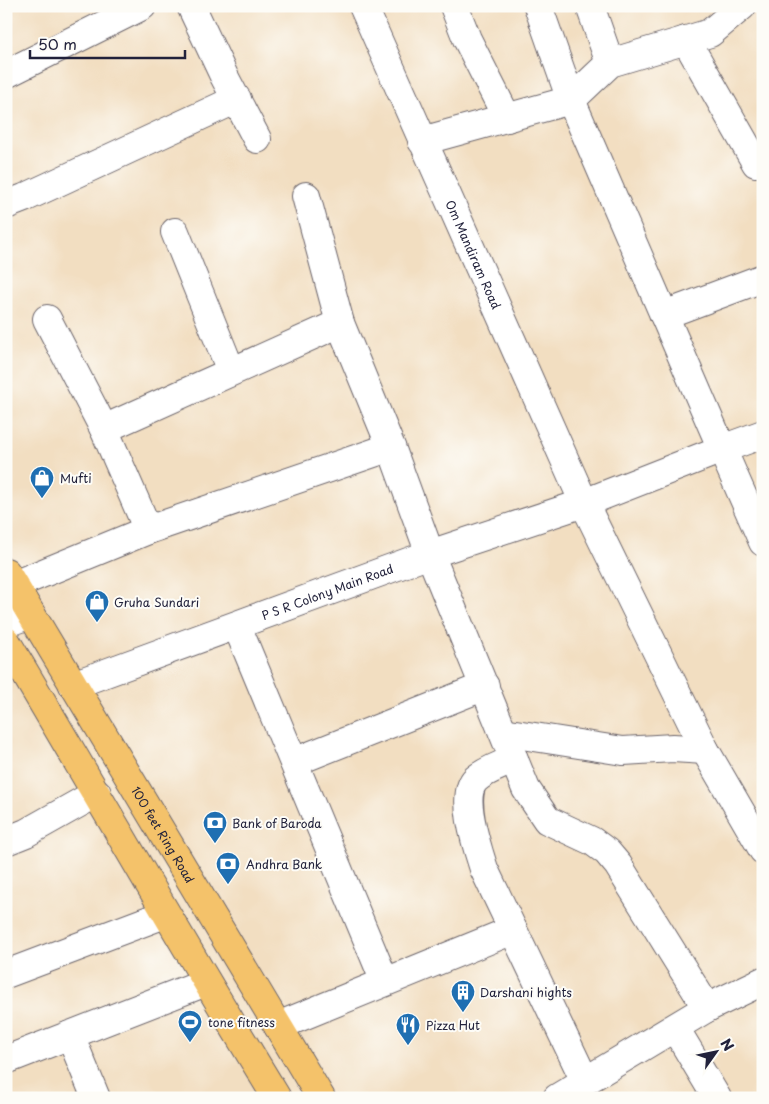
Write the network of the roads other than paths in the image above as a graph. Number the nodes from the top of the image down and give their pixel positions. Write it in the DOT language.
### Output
graph roads {
  1 [pos="142,6"];
  2 [pos="192,6"];
  3 [pos="363,6"];
  4 [pos="454,6"];
  5 [pos="538,6"];
  6 [pos="590,6"];
  7 [pos="742,6"];
  8 [pos="686,40"];
  9 [pos="610,63"];
  10 [pos="6,74"];
  11 [pos="237,99"];
  12 [pos="571,100"];
  13 [pos="507,118"];
  14 [pos="763,133"];
  15 [pos="257,139"];
  16 [pos="422,141"];
  17 [pos="760,172"];
  18 [pos="306,196"];
  19 [pos="6,205"];
  20 [pos="175,232"];
  21 [pos="763,278"];
  22 [pos="664,315"];
  23 [pos="46,319"];
  24 [pos="340,323"];
  25 [pos="231,371"];
  26 [pos="104,429"];
  27 [pos="763,434"];
  28 [pos="391,447"];
  29 [pos="722,449"];
  30 [pos="584,503"];
  31 [pos="148,530"];
  32 [pos="763,542"];
  33 [pos="430,554"];
  34 [pos="10,578"];
  35 [pos="31,614"];
  36 [pos="6,623"];
  37 [pos="237,626"];
  38 [pos="6,641"];
  39 [pos="73,685"];
  40 [pos="485,686"];
  41 [pos="504,732"];
  42 [pos="705,750"];
  43 [pos="514,759"];
  44 [pos="294,762"];
  45 [pos="97,793"];
  46 [pos="6,841"];
  47 [pos="763,850"];
  48 [pos="165,914"];
  49 [pos="513,930"];
  50 [pos="6,974"];
  51 [pos="763,981"];
  52 [pos="206,982"];
  53 [pos="386,982"];
  54 [pos="707,1008"];
  55 [pos="278,1026"];
  56 [pos="675,1028"];
  57 [pos="70,1035"];
  58 [pos="6,1060"];
  59 [pos="585,1081"];
  60 [pos="96,1098"];
  61 [pos="277,1098"];
  62 [pos="321,1098"];
  63 [pos="557,1098"];
  64 [pos="717,1098"];
  1 -- 10 [label="street"];
  2 -- 11 [label="street"];
  3 -- 16 [label="street, Om Mandiram Road"];
  4 -- 13 [label="street"];
  5 -- 12 [label="street"];
  6 -- 9 [label="street"];
  7 -- 8 [label="street"];
  8 -- 9 [label="street"];
  8 -- 17 [label="street"];
  9 -- 12 [label="street"];
  11 -- 15 [label="street"];
  11 -- 19 [label="street"];
  12 -- 13 [label="street"];
  12 -- 22 [label="street"];
  13 -- 16 [label="street"];
  14 -- 17 [label="street"];
  16 -- 30 [label="street, Om Mandiram Road"];
  18 -- 24 [label="street"];
  20 -- 25 [label="street"];
  21 -- 22 [label="street"];
  22 -- 29 [label="street"];
  23 -- 26 [label="street"];
  24 -- 25 [label="street"];
  24 -- 28 [label="street"];
  25 -- 26 [label="street"];
  26 -- 31 [label="street"];
  27 -- 29 [label="street, P S R Colony Main Road"];
  28 -- 31 [label="street"];
  28 -- 33 [label="street"];
  29 -- 30 [label="street, P S R Colony Main Road"];
  29 -- 32 [label="street"];
  30 -- 33 [label="street, P S R Colony Main Road"];
  30 -- 42 [label="street, Om Mandiram Road"];
  31 -- 34 [label="street"];
  33 -- 37 [label="street, P S R Colony Main Road"];
  33 -- 40 [label="street"];
  34 -- 35 [label="main road, 100 feet Ring Road"];
  35 -- 36 [label="street"];
  35 -- 39 [label="main road, 100 feet Ring Road"];
  37 -- 39 [label="street, P S R Colony Main Road"];
  37 -- 44 [label="street"];
  38 -- 45 [label="main road"];
  39 -- 55 [label="main road, 100 feet Ring Road"];
  40 -- 41 [label="street"];
  40 -- 44 [label="street"];
  41 -- 42 [label="street"];
  41 -- 43 [label="street"];
  42 -- 47 [label="street, Om Mandiram Road"];
  43 -- 49 [label="street"];
  43 -- 54 [label="street"];
  44 -- 53 [label="street"];
  45 -- 46 [label="street"];
  45 -- 48 [label="main road"];
  48 -- 50 [label="street"];
  48 -- 52 [label="main road"];
  49 -- 53 [label="street"];
  49 -- 59 [label="street"];
  51 -- 54 [label="street"];
  52 -- 57 [label="street"];
  52 -- 61 [label="main road"];
  53 -- 55 [label="street"];
  54 -- 56 [label="street"];
  55 -- 62 [label="main road, 100 feet Ring Road"];
  56 -- 59 [label="street"];
  56 -- 64 [label="street"];
  57 -- 58 [label="street"];
  57 -- 60 [label="street"];
  59 -- 63 [label="street"];
}
